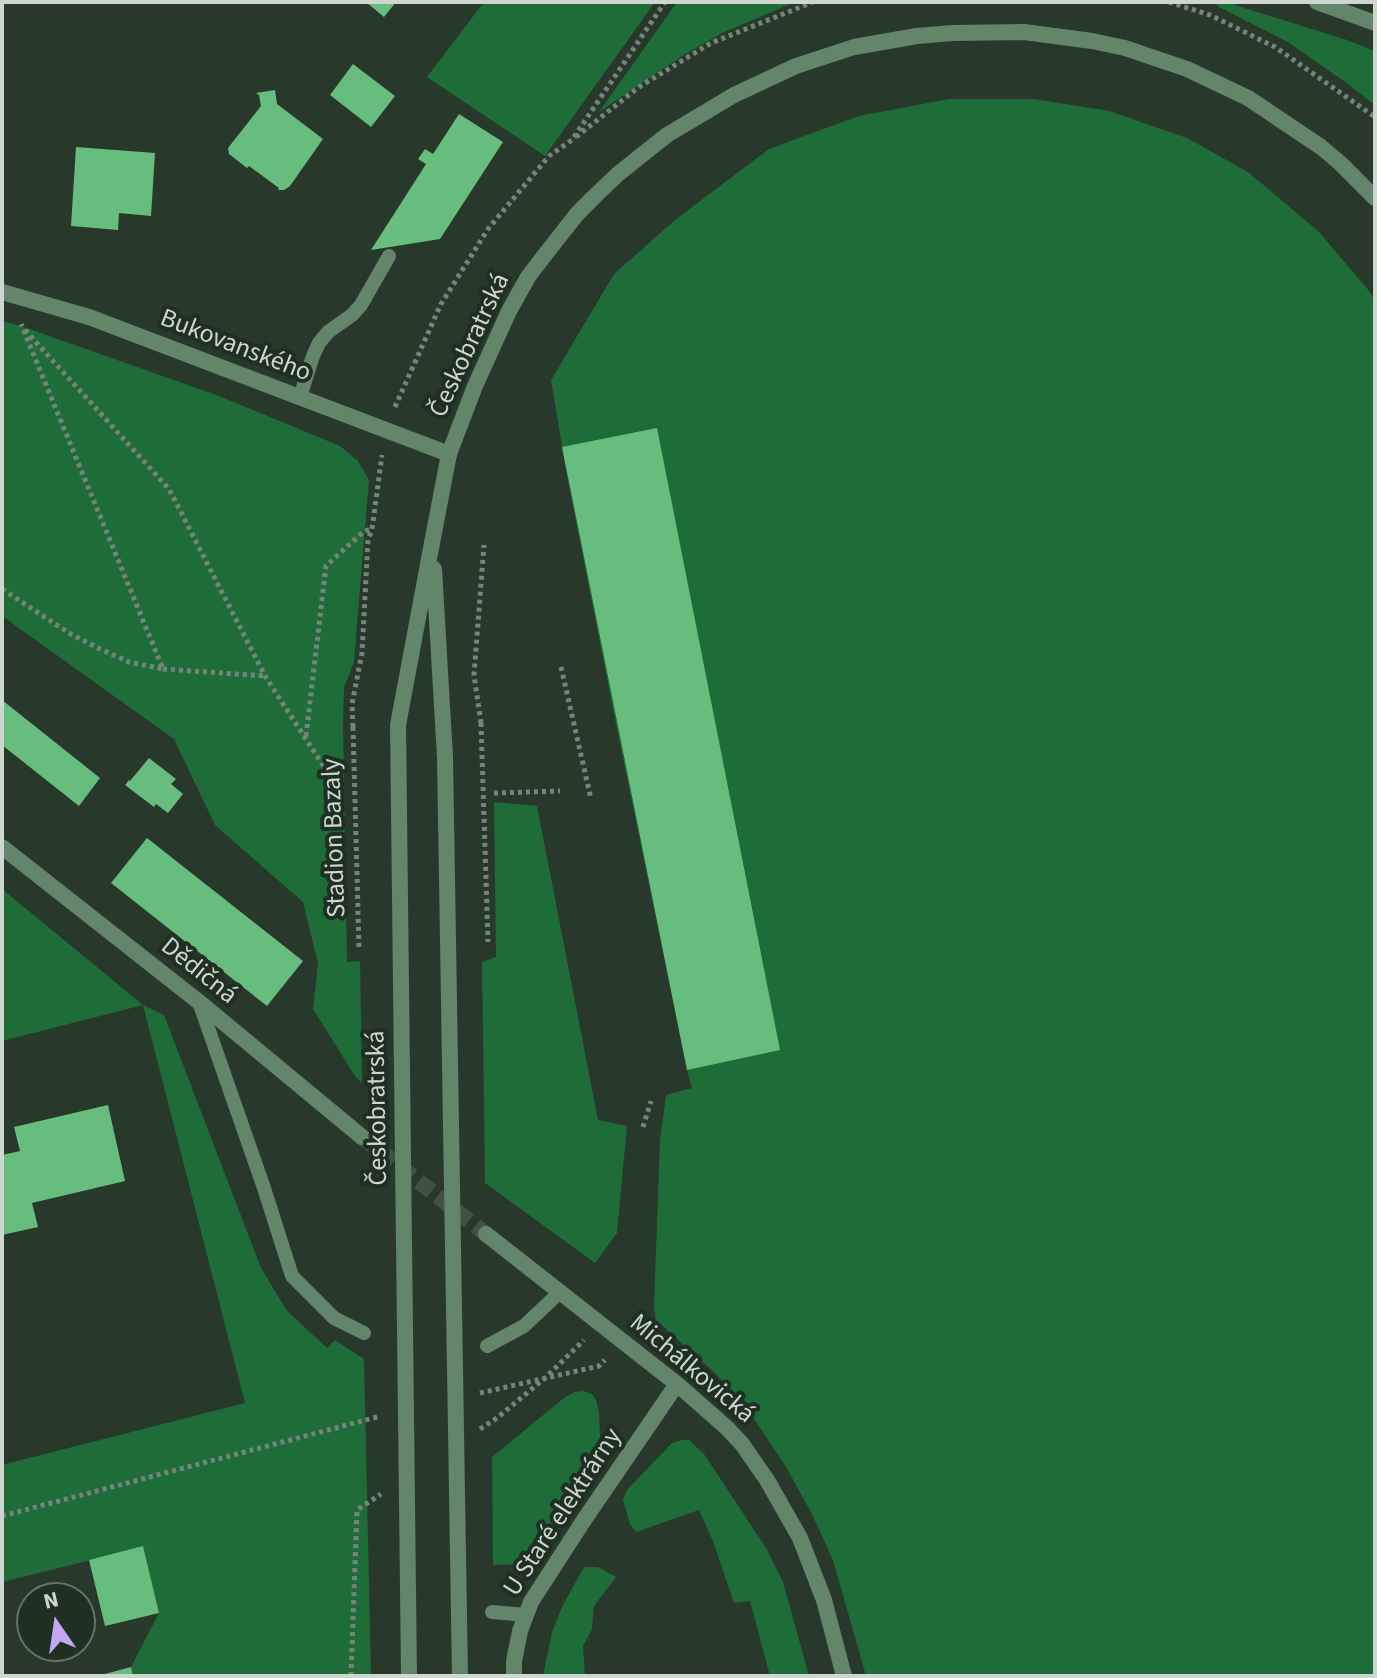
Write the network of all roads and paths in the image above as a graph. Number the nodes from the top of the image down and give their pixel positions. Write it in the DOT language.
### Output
graph roads {
  1 [pos="665,2"];
  2 [pos="813,2"];
  3 [pos="1169,2"];
  4 [pos="1317,2"];
  5 [pos="1375,23"];
  6 [pos="1375,117"];
  7 [pos="572,140"];
  8 [pos="1375,198"];
  9 [pos="389,256"];
  10 [pos="6,293"];
  11 [pos="21,326"];
  12 [pos="300,397"];
  13 [pos="385,430"];
  14 [pos="449,454"];
  15 [pos="372,529"];
  16 [pos="432,543"];
  17 [pos="484,545"];
  18 [pos="2,589"];
  19 [pos="561,667"];
  20 [pos="163,669"];
  21 [pos="265,676"];
  22 [pos="306,737"];
  23 [pos="344,787"];
  24 [pos="560,791"];
  25 [pos="494,793"];
  26 [pos="591,799"];
  27 [pos="2,847"];
  28 [pos="488,942"];
  29 [pos="359,948"];
  30 [pos="199,1002"];
  31 [pos="651,1101"];
  32 [pos="643,1127"];
  33 [pos="362,1137"];
  34 [pos="486,1234"];
  35 [pos="560,1292"];
  36 [pos="364,1333"];
  37 [pos="624,1343"];
  38 [pos="487,1346"];
  39 [pos="677,1384"];
  40 [pos="470,1395"];
  41 [pos="395,1413"];
  42 [pos="2,1516"];
  43 [pos="492,1612"];
  44 [pos="526,1615"];
  45 [pos="409,1676"];
  46 [pos="460,1676"];
  47 [pos="514,1676"];
  48 [pos="844,1676"];
  1 -- 7 [label="path"];
  2 -- 7 [label="path, Stadion Bazaly"];
  3 -- 6 [label="path"];
  4 -- 5 [label="street"];
  7 -- 13 [label="path, Stadion Bazaly"];
  8 -- 14 [label="street, Českobratrská"];
  9 -- 12 [label="lane"];
  10 -- 11 [label="path"];
  10 -- 12 [label="street, Bukovanského"];
  11 -- 20 [label="path"];
  11 -- 21 [label="path"];
  12 -- 13 [label="street, Bukovanského"];
  13 -- 14 [label="street, Bukovanského"];
  13 -- 15 [label="path, Stadion Bazaly"];
  14 -- 16 [label="street, Českobratrská"];
  15 -- 22 [label="path"];
  15 -- 29 [label="path, Stadion Bazaly, bridge"];
  16 -- 45 [label="street, Českobratrská, bridge"];
  16 -- 46 [label="street, Českobratrská, bridge"];
  17 -- 28 [label="path, bridge"];
  18 -- 20 [label="path"];
  19 -- 26 [label="path"];
  20 -- 21 [label="path"];
  21 -- 22 [label="path"];
  22 -- 23 [label="path"];
  24 -- 25 [label="path"];
  27 -- 30 [label="street, Dědičná"];
  30 -- 33 [label="street, Dědičná"];
  30 -- 36 [label="lane"];
  31 -- 32 [label="path"];
  34 -- 35 [label="street"];
  35 -- 37 [label="street, Michálkovická"];
  35 -- 38 [label="lane"];
  37 -- 39 [label="street, Michálkovická"];
  37 -- 40 [label="path"];
  39 -- 44 [label="street, U Staré elektrárny"];
  39 -- 48 [label="street, Michálkovická"];
  41 -- 42 [label="path"];
  43 -- 44 [label="lane"];
  44 -- 47 [label="street, U Staré elektrárny"];
}
